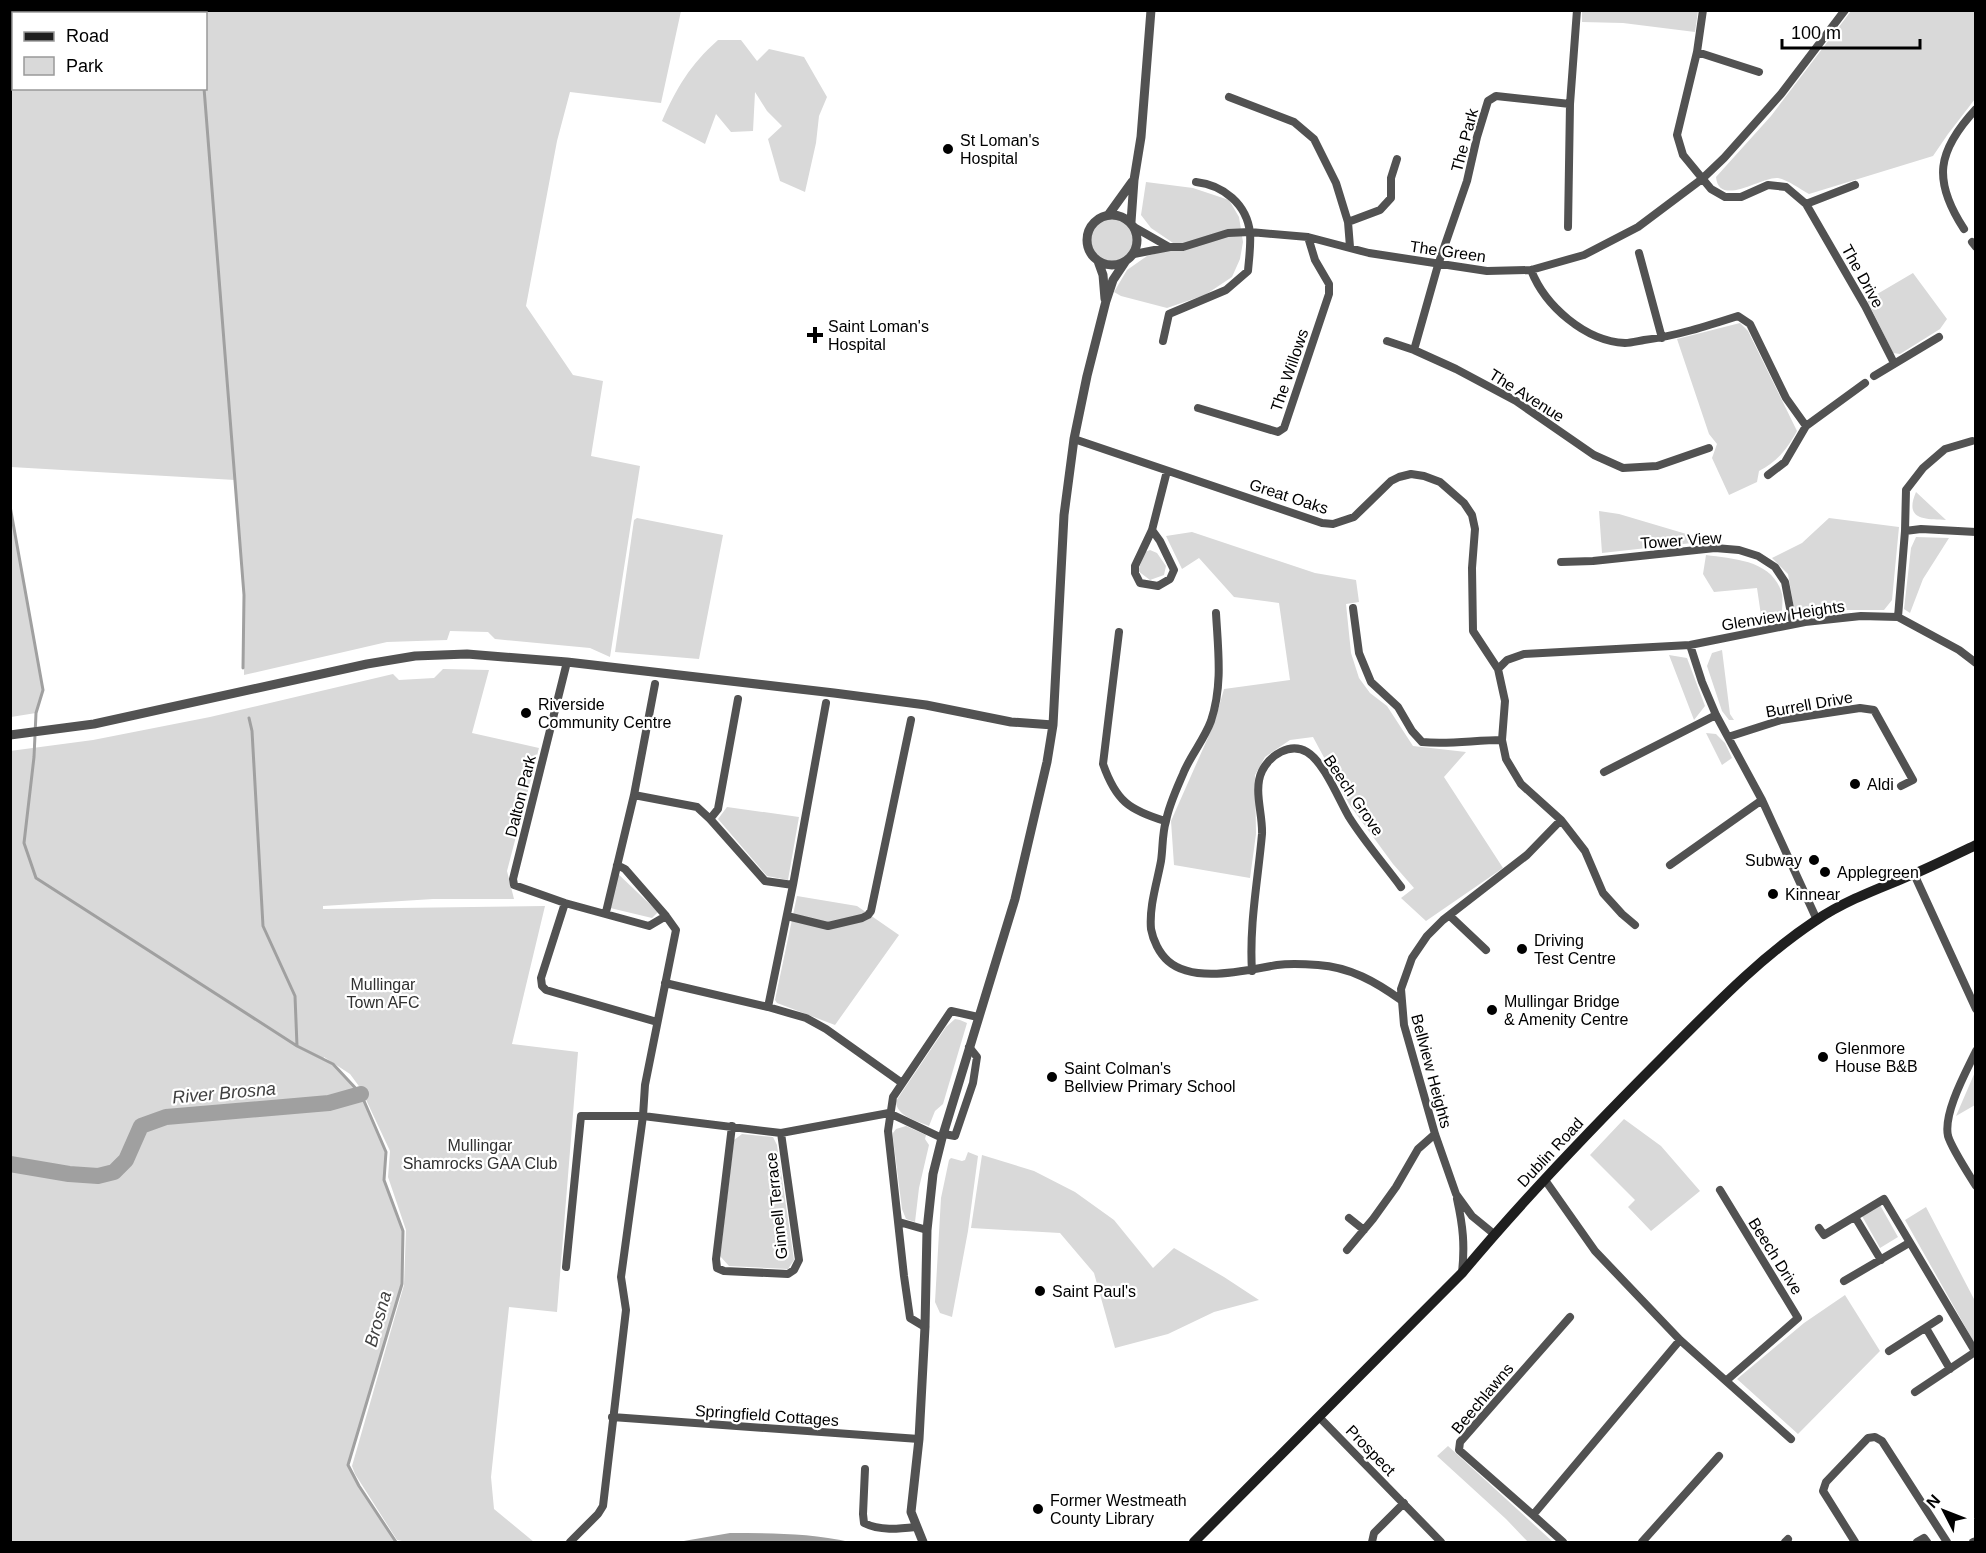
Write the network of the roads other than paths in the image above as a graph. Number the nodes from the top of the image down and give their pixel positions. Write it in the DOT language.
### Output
graph roads {
  1 [pos="1151,10"];
  2 [pos="1577,10"];
  3 [pos="1703,10"];
  4 [pos="1845,10"];
  5 [pos="1697,52"];
  6 [pos="1759,72"];
  7 [pos="1229,98"];
  8 [pos="1570,104"];
  9 [pos="1976,109"];
  10 [pos="1397,159"];
  11 [pos="1702,179"];
  12 [pos="1134,180"];
  13 [pos="1196,182"];
  14 [pos="1855,185"];
  15 [pos="1806,204"];
  16 [pos="1109,214"];
  17 [pos="1348,222"];
  18 [pos="1132,224"];
  19 [pos="1568,226"];
  20 [pos="1964,229"];
  21 [pos="1250,232"];
  22 [pos="1308,237"];
  23 [pos="1170,247"];
  24 [pos="1350,247"];
  25 [pos="1639,253"];
  26 [pos="1134,254"];
  27 [pos="1098,261"];
  28 [pos="1125,262"];
  29 [pos="1438,265"];
  30 [pos="1531,270"];
  31 [pos="1106,301"];
  32 [pos="1939,337"];
  33 [pos="1662,338"];
  34 [pos="1163,341"];
  35 [pos="1388,341"];
  36 [pos="1414,350"];
  37 [pos="1894,363"];
  38 [pos="1874,376"];
  39 [pos="1865,382"];
  40 [pos="1198,408"];
  41 [pos="1806,426"];
  42 [pos="1074,439"];
  43 [pos="1971,441"];
  44 [pos="1709,448"];
  45 [pos="1167,471"];
  46 [pos="1768,476"];
  47 [pos="1152,530"];
  48 [pos="1905,531"];
  49 [pos="1976,532"];
  50 [pos="1561,562"];
  51 [pos="1353,608"];
  52 [pos="1215,613"];
  53 [pos="1898,618"];
  54 [pos="1793,624"];
  55 [pos="1119,632"];
  56 [pos="1690,645"];
  57 [pos="567,662"];
  58 [pos="1976,663"];
  59 [pos="1498,669"];
  60 [pos="655,684"];
  61 [pos="738,699"];
  62 [pos="826,703"];
  63 [pos="1716,715"];
  64 [pos="911,720"];
  65 [pos="1053,725"];
  66 [pos="10,735"];
  67 [pos="1728,736"];
  68 [pos="1502,740"];
  69 [pos="1604,772"];
  70 [pos="1901,786"];
  71 [pos="634,795"];
  72 [pos="1762,800"];
  73 [pos="710,819"];
  74 [pos="1561,820"];
  75 [pos="1166,821"];
  76 [pos="1976,845"];
  77 [pos="617,865"];
  78 [pos="1670,865"];
  79 [pos="1914,874"];
  80 [pos="793,885"];
  81 [pos="1401,886"];
  82 [pos="565,903"];
  83 [pos="606,912"];
  84 [pos="666,916"];
  85 [pos="787,916"];
  86 [pos="1450,916"];
  87 [pos="1816,920"];
  88 [pos="1635,925"];
  89 [pos="1486,950"];
  90 [pos="1252,971"];
  91 [pos="665,983"];
  92 [pos="1401,1000"];
  93 [pos="768,1007"];
  94 [pos="1976,1009"];
  95 [pos="978,1017"];
  96 [pos="657,1022"];
  97 [pos="1976,1051"];
  98 [pos="902,1083"];
  99 [pos="889,1113"];
  100 [pos="643,1116"];
  101 [pos="732,1126"];
  102 [pos="781,1133"];
  103 [pos="1435,1134"];
  104 [pos="943,1136"];
  105 [pos="1545,1180"];
  106 [pos="1976,1186"];
  107 [pos="1720,1190"];
  108 [pos="1456,1194"];
  109 [pos="1855,1217"];
  110 [pos="1349,1218"];
  111 [pos="899,1222"];
  112 [pos="1819,1227"];
  113 [pos="927,1230"];
  114 [pos="1364,1230"];
  115 [pos="1494,1234"];
  116 [pos="1909,1243"];
  117 [pos="1347,1250"];
  118 [pos="1881,1260"];
  119 [pos="566,1267"];
  120 [pos="1462,1273"];
  121 [pos="1844,1281"];
  122 [pos="1570,1317"];
  123 [pos="1939,1319"];
  124 [pos="925,1327"];
  125 [pos="1926,1328"];
  126 [pos="1680,1340"];
  127 [pos="1889,1351"];
  128 [pos="1975,1352"];
  129 [pos="1950,1369"];
  130 [pos="1727,1380"];
  131 [pos="1914,1392"];
  132 [pos="612,1417"];
  133 [pos="1319,1417"];
  134 [pos="1791,1438"];
  135 [pos="919,1439"];
  136 [pos="1719,1456"];
  137 [pos="865,1469"];
  138 [pos="1404,1503"];
  139 [pos="1533,1515"];
  140 [pos="916,1527"];
  141 [pos="570,1542"];
  142 [pos="923,1542"];
  143 [pos="1194,1542"];
  144 [pos="1372,1542"];
  145 [pos="1441,1542"];
  146 [pos="1563,1542"];
  147 [pos="1642,1542"];
  148 [pos="1855,1542"];
  149 [pos="1917,1542"];
  150 [pos="1927,1542"];
  151 [pos="1947,1542"];
  1 -- 12 [label="street"];
  2 -- 8 [label="street"];
  3 -- 5 [label="street"];
  4 -- 11 [label="street, The Green"];
  5 -- 6 [label="street"];
  5 -- 11 [label="street"];
  7 -- 17 [label="street"];
  8 -- 19 [label="street"];
  8 -- 29 [label="street, The Park"];
  9 -- 20 [label="street"];
  10 -- 17 [label="street"];
  11 -- 15 [label="street, The Drive"];
  11 -- 30 [label="street, The Green"];
  12 -- 16 [label="street"];
  12 -- 18 [label="street"];
  13 -- 21 [label="street"];
  14 -- 15 [label="street"];
  15 -- 37 [label="street, The Drive"];
  16 -- 18 [label="street"];
  16 -- 27 [label="street"];
  17 -- 24 [label="street"];
  18 -- 23 [label="street"];
  18 -- 26 [label="street"];
  21 -- 22 [label="street, The Green"];
  21 -- 23 [label="street, The Green"];
  21 -- 34 [label="street"];
  22 -- 24 [label="street, The Green"];
  22 -- 40 [label="street, The Willows"];
  23 -- 26 [label="street, The Green"];
  24 -- 29 [label="street, The Green"];
  25 -- 33 [label="street"];
  26 -- 28 [label="street"];
  27 -- 28 [label="street"];
  27 -- 31 [label="street"];
  28 -- 31 [label="street"];
  29 -- 30 [label="street, The Green"];
  29 -- 36 [label="street"];
  30 -- 33 [label="street"];
  31 -- 42 [label="street"];
  32 -- 37 [label="street"];
  33 -- 41 [label="street"];
  35 -- 36 [label="street, The Avenue"];
  36 -- 44 [label="street, The Avenue"];
  37 -- 38 [label="street"];
  39 -- 41 [label="street"];
  41 -- 46 [label="street"];
  42 -- 45 [label="street, Great Oaks"];
  42 -- 65 [label="street"];
  43 -- 48 [label="street"];
  45 -- 47 [label="street"];
  45 -- 59 [label="street, Great Oaks"];
  47 -- 47 [label="street"];
  48 -- 49 [label="street"];
  48 -- 53 [label="street"];
  50 -- 54 [label="street, Tower View"];
  51 -- 68 [label="street"];
  52 -- 75 [label="street"];
  53 -- 54 [label="street, Glenview Heights"];
  53 -- 58 [label="street, Glenview Heights"];
  54 -- 56 [label="street, Glenview Heights"];
  55 -- 75 [label="street"];
  56 -- 59 [label="street, Glenview Heights"];
  56 -- 63 [label="street"];
  57 -- 65 [label="street"];
  57 -- 66 [label="street"];
  57 -- 82 [label="street, Dalton Park"];
  59 -- 68 [label="street"];
  60 -- 71 [label="street"];
  61 -- 73 [label="street"];
  62 -- 80 [label="street"];
  63 -- 67 [label="street"];
  63 -- 69 [label="street"];
  64 -- 85 [label="street"];
  65 -- 95 [label="street"];
  67 -- 70 [label="street, Burrell Drive"];
  67 -- 72 [label="street"];
  68 -- 74 [label="street"];
  71 -- 73 [label="street"];
  71 -- 77 [label="street"];
  72 -- 78 [label="street"];
  72 -- 87 [label="street"];
  73 -- 80 [label="street"];
  74 -- 86 [label="street, Bellview Heights"];
  74 -- 88 [label="street"];
  75 -- 90 [label="street"];
  76 -- 79 [label="main road, Dublin Road"];
  77 -- 83 [label="street"];
  77 -- 84 [label="street"];
  79 -- 87 [label="main road, Dublin Road"];
  79 -- 94 [label="street"];
  80 -- 85 [label="street"];
  81 -- 90 [label="street, Beech Grove"];
  82 -- 83 [label="street, Dalton Park"];
  82 -- 96 [label="street"];
  83 -- 84 [label="street, Dalton Park"];
  84 -- 91 [label="street"];
  85 -- 93 [label="street"];
  86 -- 89 [label="street"];
  86 -- 92 [label="street, Bellview Heights"];
  87 -- 105 [label="main road, Dublin Road"];
  90 -- 92 [label="street"];
  91 -- 93 [label="street"];
  91 -- 96 [label="street"];
  92 -- 103 [label="street, Bellview Heights"];
  93 -- 98 [label="street"];
  95 -- 98 [label="street"];
  95 -- 104 [label="street"];
  96 -- 100 [label="street"];
  97 -- 106 [label="street"];
  98 -- 99 [label="street"];
  99 -- 102 [label="street, Ginnell Terrace"];
  99 -- 104 [label="street"];
  99 -- 111 [label="street"];
  100 -- 101 [label="street, Ginnell Terrace"];
  100 -- 119 [label="street, Ginnell Terrace"];
  100 -- 132 [label="street"];
  101 -- 102 [label="street, Ginnell Terrace"];
  101 -- 102 [label="street, Ginnell Terrace"];
  103 -- 108 [label="street, Bellview Heights"];
  103 -- 114 [label="street"];
  104 -- 113 [label="street"];
  105 -- 115 [label="main road, Dublin Road"];
  105 -- 126 [label="street"];
  107 -- 130 [label="street, Beech Drive"];
  108 -- 115 [label="street, Bellview Heights"];
  108 -- 120 [label="street"];
  109 -- 112 [label="street"];
  109 -- 116 [label="street"];
  109 -- 118 [label="street"];
  110 -- 114 [label="street"];
  111 -- 113 [label="street"];
  111 -- 124 [label="street"];
  113 -- 124 [label="street"];
  114 -- 117 [label="street"];
  115 -- 120 [label="main road, Dublin Road"];
  116 -- 118 [label="street"];
  116 -- 128 [label="street"];
  118 -- 121 [label="street"];
  120 -- 133 [label="main road, Dublin Road"];
  122 -- 139 [label="street, Beechlawns"];
  123 -- 125 [label="street"];
  124 -- 135 [label="street"];
  125 -- 127 [label="street"];
  125 -- 129 [label="street"];
  126 -- 130 [label="street"];
  126 -- 139 [label="street"];
  128 -- 129 [label="street"];
  129 -- 131 [label="street"];
  130 -- 134 [label="street"];
  132 -- 135 [label="street, Springfield Cottages"];
  132 -- 141 [label="street"];
  133 -- 138 [label="street, Prospect"];
  133 -- 143 [label="main road, Dublin Road"];
  135 -- 140 [label="street"];
  136 -- 147 [label="street"];
  137 -- 140 [label="street"];
  138 -- 144 [label="street"];
  138 -- 145 [label="street, Prospect"];
  139 -- 146 [label="street, Beechlawns"];
  140 -- 142 [label="street"];
  148 -- 151 [label="street"];
  149 -- 150 [label="street"];
}
